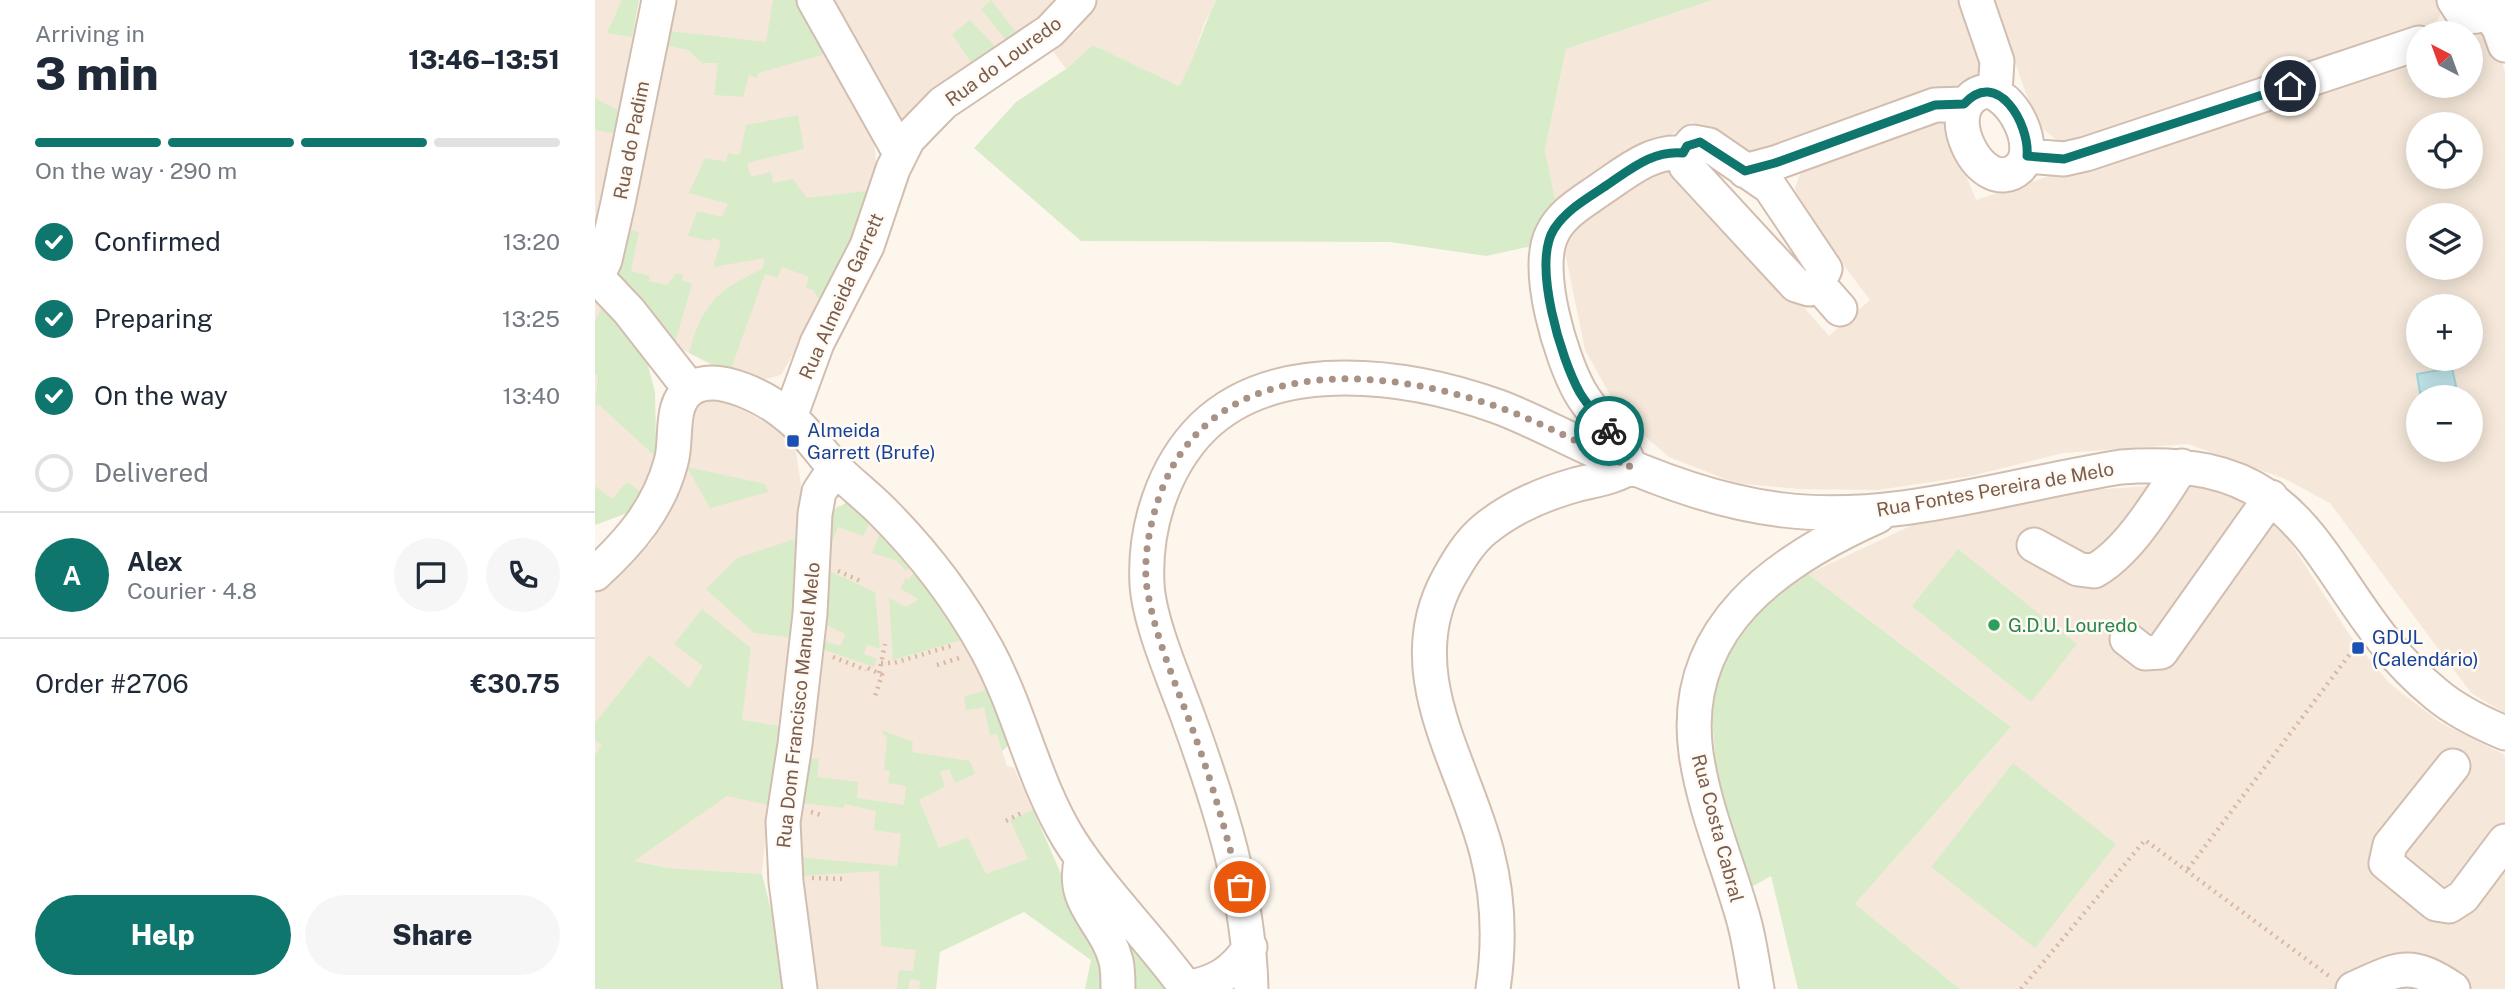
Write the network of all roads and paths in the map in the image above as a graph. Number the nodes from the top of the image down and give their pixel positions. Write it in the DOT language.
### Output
graph roads {
  1 [pos="659,0"];
  2 [pos="814,0"];
  3 [pos="1079,0"];
  4 [pos="1976,0"];
  5 [pos="2469,12"];
  6 [pos="2505,45"];
  7 [pos="2406,47"];
  8 [pos="1995,92"];
  9 [pos="1964,104"];
  10 [pos="900,153"];
  11 [pos="1683,153"];
  12 [pos="2027,156"];
  13 [pos="1743,170"];
  14 [pos="1714,193"];
  15 [pos="596,276"];
  16 [pos="1818,284"];
  17 [pos="1840,309"];
  18 [pos="690,389"];
  19 [pos="790,417"];
  20 [pos="2182,466"];
  21 [pos="1630,467"];
  22 [pos="2121,467"];
  23 [pos="835,468"];
  24 [pos="2271,498"];
  25 [pos="1892,510"];
  26 [pos="2148,517"];
  27 [pos="2034,545"];
  28 [pos="601,558"];
  29 [pos="2372,624"];
  30 [pos="2127,639"];
  31 [pos="885,643"];
  32 [pos="957,644"];
  33 [pos="829,655"];
  34 [pos="881,663"];
  35 [pos="879,673"];
  36 [pos="874,699"];
  37 [pos="2505,733"];
  38 [pos="2453,766"];
  39 [pos="1032,808"];
  40 [pos="1006,821"];
  41 [pos="2505,841"];
  42 [pos="1082,858"];
  43 [pos="2188,869"];
  44 [pos="845,879"];
  45 [pos="803,881"];
  46 [pos="1250,947"];
  47 [pos="2344,985"];
  48 [pos="800,989"];
  49 [pos="1118,989"];
  50 [pos="1187,989"];
  51 [pos="1251,989"];
  52 [pos="1493,989"];
  53 [pos="1757,989"];
  54 [pos="2021,989"];
  55 [pos="2453,989"];
  1 -- 15 [label="street, Rua do Padim"];
  2 -- 10 [label="street"];
  3 -- 10 [label="street, Rua do Louredo"];
  4 -- 8 [label="street"];
  5 -- 6 [label="street"];
  7 -- 12 [label="street"];
  8 -- 9 [label="street"];
  8 -- 12 [label="street"];
  9 -- 12 [label="street"];
  9 -- 13 [label="street"];
  10 -- 19 [label="street, Rua Almeida Garrett"];
  11 -- 13 [label="street"];
  11 -- 14 [label="street"];
  11 -- 21 [label="street"];
  13 -- 14 [label="street"];
  13 -- 16 [label="street"];
  14 -- 16 [label="street"];
  15 -- 18 [label="street"];
  16 -- 17 [label="street"];
  18 -- 19 [label="street"];
  18 -- 28 [label="street"];
  19 -- 23 [label="street"];
  20 -- 22 [label="street, Rua Fontes Pereira de Melo"];
  20 -- 24 [label="street, Rua Fontes Pereira de Melo"];
  20 -- 26 [label="street"];
  21 -- 25 [label="street, Rua Fontes Pereira de Melo"];
  21 -- 46 [label="street, Rua Fontes Pereira de Melo"];
  21 -- 52 [label="street"];
  22 -- 25 [label="street, Rua Fontes Pereira de Melo"];
  22 -- 26 [label="street"];
  23 -- 42 [label="street"];
  23 -- 48 [label="street, Rua Dom Francisco Manuel Melo"];
  24 -- 29 [label="street, Rua Fontes Pereira de Melo"];
  24 -- 30 [label="street"];
  25 -- 53 [label="street, Rua Costa Cabral"];
  26 -- 27 [label="street"];
  29 -- 37 [label="street, Rua Fontes Pereira de Melo"];
  29 -- 43 [label="path"];
  31 -- 34 [label="path"];
  32 -- 34 [label="path"];
  33 -- 35 [label="path"];
  34 -- 35 [label="path"];
  35 -- 36 [label="path"];
  38 -- 41 [label="street"];
  39 -- 40 [label="path"];
  42 -- 49 [label="street"];
  42 -- 50 [label="street"];
  43 -- 47 [label="path"];
  43 -- 54 [label="path"];
  44 -- 45 [label="path"];
  46 -- 50 [label="street"];
  46 -- 51 [label="street, Rua Fontes Pereira de Melo"];
  47 -- 55 [label="street"];
}
